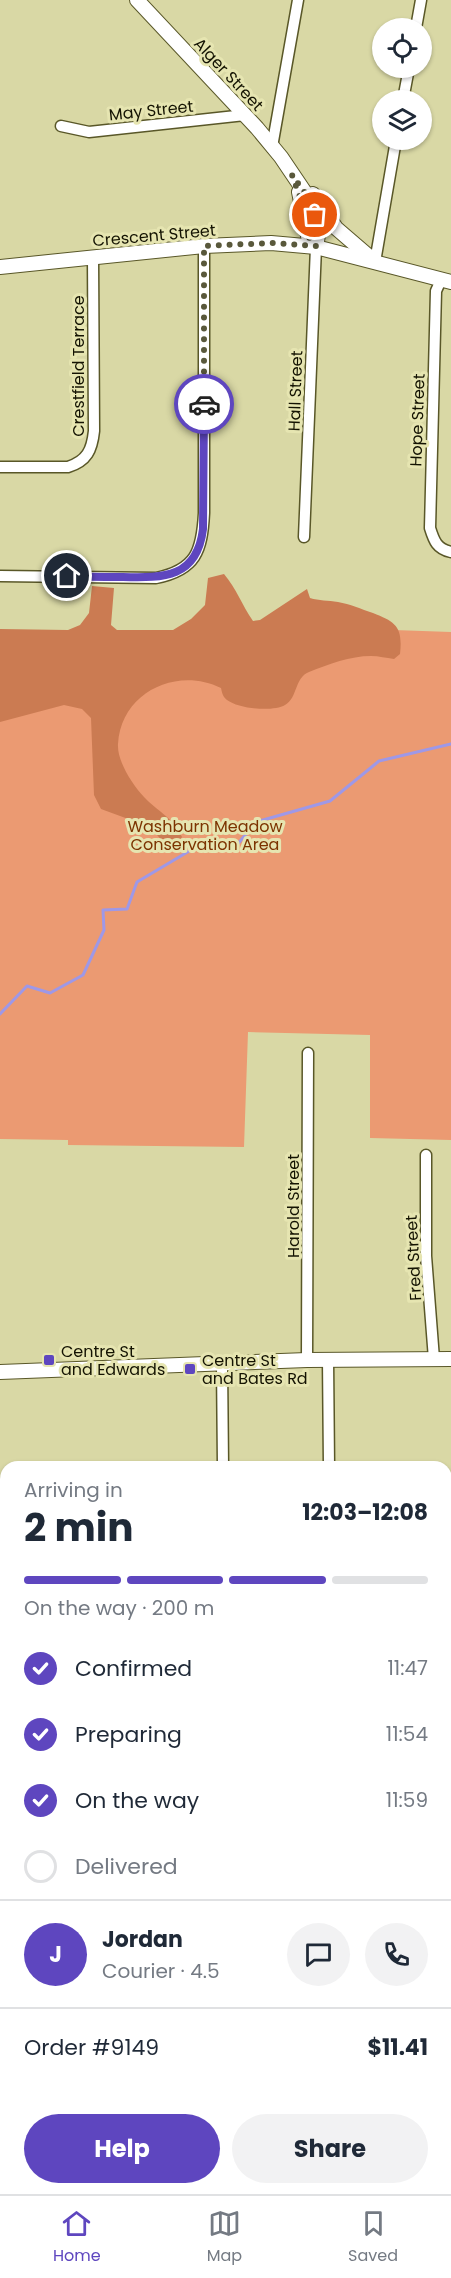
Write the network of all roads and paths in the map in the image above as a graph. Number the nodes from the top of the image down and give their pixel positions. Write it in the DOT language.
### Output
graph roads {
  1 [pos="137,0"];
  2 [pos="298,0"];
  3 [pos="420,0"];
  4 [pos="417,18"];
  5 [pos="245,116"];
  6 [pos="61,126"];
  7 [pos="272,147"];
  8 [pos="394,150"];
  9 [pos="292,175"];
  10 [pos="204,246"];
  11 [pos="316,246"];
  12 [pos="93,257"];
  13 [pos="375,262"];
  14 [pos="0,267"];
  15 [pos="446,281"];
  16 [pos="0,467"];
  17 [pos="304,537"];
  18 [pos="451,552"];
  19 [pos="0,576"];
  20 [pos="308,1053"];
  21 [pos="426,1155"];
  22 [pos="328,1359"];
  23 [pos="434,1359"];
  24 [pos="451,1359"];
  25 [pos="307,1360"];
  26 [pos="222,1364"];
  27 [pos="0,1372"];
  28 [pos="223,1461"];
  29 [pos="329,1461"];
  1 -- 5 [label="main road, Alger Street"];
  2 -- 7 [label="street"];
  3 -- 4 [label="street"];
  5 -- 6 [label="street, May Street"];
  5 -- 7 [label="main road, Alger Street"];
  7 -- 9 [label="main road, Alger Street"];
  8 -- 13 [label="street"];
  9 -- 11 [label="main road, Alger Street"];
  9 -- 13 [label="main road"];
  10 -- 11 [label="main road, Crescent Street"];
  10 -- 12 [label="main road, Crescent Street"];
  10 -- 19 [label="street"];
  11 -- 13 [label="main road, Crescent Street"];
  11 -- 17 [label="street, Hall Street"];
  12 -- 14 [label="main road, Crescent Street"];
  12 -- 16 [label="street, Crestfield Terrace"];
  13 -- 15 [label="main road, Crescent Street"];
  15 -- 18 [label="street, Hope Street"];
  20 -- 25 [label="street, Harold Street"];
  21 -- 23 [label="street, Fred Street"];
  22 -- 23 [label="main road"];
  22 -- 25 [label="main road"];
  22 -- 29 [label="street"];
  23 -- 24 [label="main road"];
  25 -- 26 [label="main road"];
  26 -- 27 [label="main road"];
  26 -- 28 [label="street"];
}
